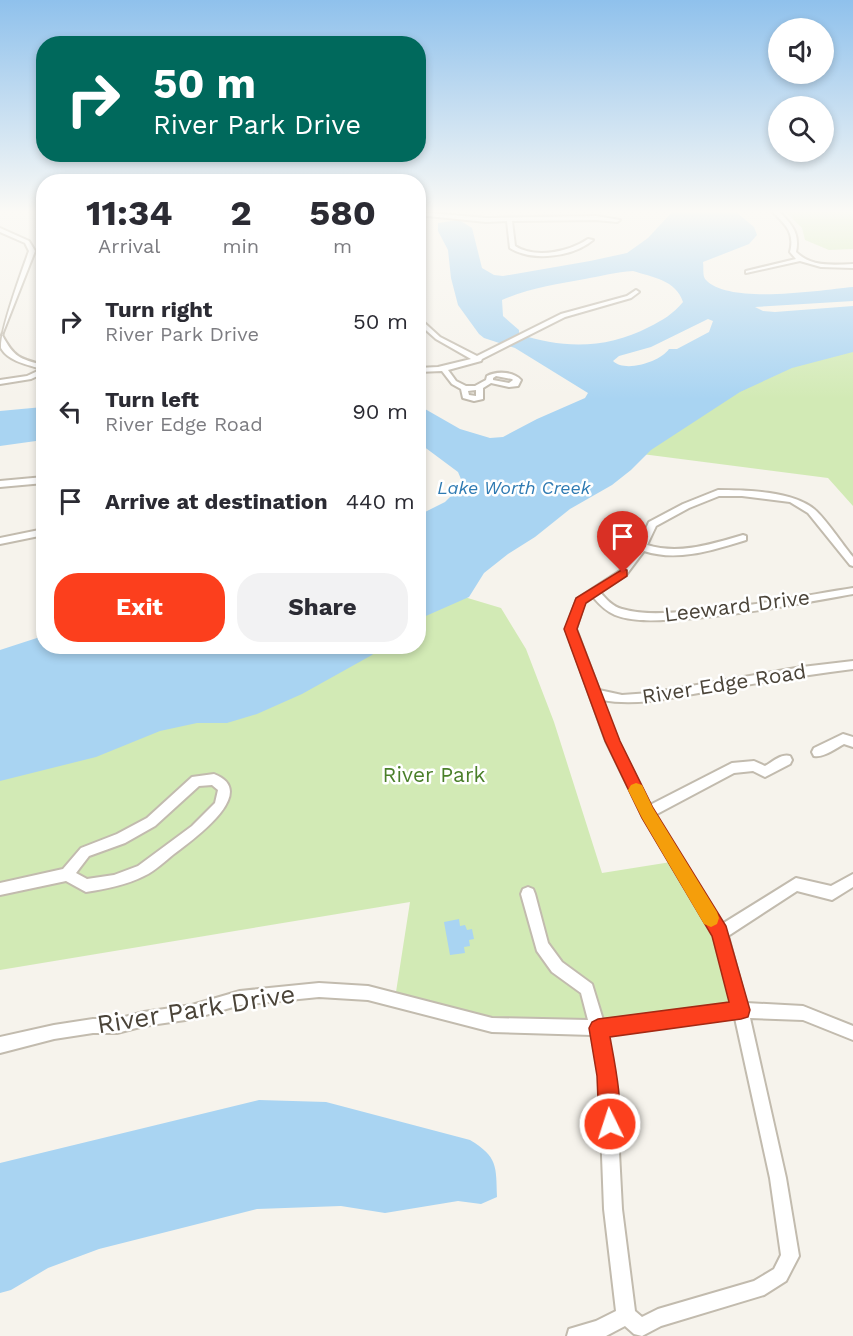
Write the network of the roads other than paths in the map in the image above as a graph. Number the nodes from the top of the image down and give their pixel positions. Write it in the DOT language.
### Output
graph roads {
  1 [pos="23,274"];
  2 [pos="636,292"];
  3 [pos="426,327"];
  4 [pos="0,335"];
  5 [pos="11,354"];
  6 [pos="2,358"];
  7 [pos="478,360"];
  8 [pos="36,366"];
  9 [pos="426,370"];
  10 [pos="446,370"];
  11 [pos="36,374"];
  12 [pos="490,381"];
  13 [pos="0,382"];
  14 [pos="36,481"];
  15 [pos="0,484"];
  16 [pos="36,534"];
  17 [pos="743,538"];
  18 [pos="0,542"];
  19 [pos="642,547"];
  20 [pos="853,563"];
  21 [pos="594,591"];
  22 [pos="853,591"];
  23 [pos="853,665"];
  24 [pos="595,694"];
  25 [pos="853,742"];
  26 [pos="818,752"];
  27 [pos="786,760"];
  28 [pos="647,813"];
  29 [pos="67,874"];
  30 [pos="853,880"];
  31 [pos="0,889"];
  32 [pos="528,894"];
  33 [pos="720,933"];
  34 [pos="741,1010"];
  35 [pos="598,1028"];
  36 [pos="853,1033"];
  37 [pos="0,1045"];
  38 [pos="626,1316"];
  39 [pos="576,1336"];
  1 -- 4 [label="street"];
  2 -- 7 [label="street"];
  3 -- 7 [label="street"];
  4 -- 5 [label="street"];
  5 -- 6 [label="street"];
  5 -- 8 [label="street"];
  7 -- 10 [label="street"];
  9 -- 10 [label="street"];
  10 -- 12 [label="street"];
  11 -- 13 [label="street"];
  14 -- 15 [label="street"];
  16 -- 18 [label="street"];
  17 -- 19 [label="street"];
  19 -- 20 [label="street"];
  19 -- 21 [label="street"];
  21 -- 22 [label="street, Leeward Drive"];
  21 -- 24 [label="street"];
  23 -- 24 [label="street, River Edge Road"];
  24 -- 28 [label="street"];
  25 -- 26 [label="street"];
  27 -- 28 [label="street"];
  28 -- 33 [label="street"];
  29 -- 29 [label="street"];
  29 -- 31 [label="street"];
  30 -- 33 [label="street"];
  32 -- 35 [label="street"];
  33 -- 34 [label="street"];
  34 -- 35 [label="street, River Park Drive"];
  34 -- 36 [label="street, River Park Drive"];
  34 -- 38 [label="street"];
  35 -- 37 [label="street, River Park Drive"];
  35 -- 38 [label="street"];
  38 -- 39 [label="street"];
}
